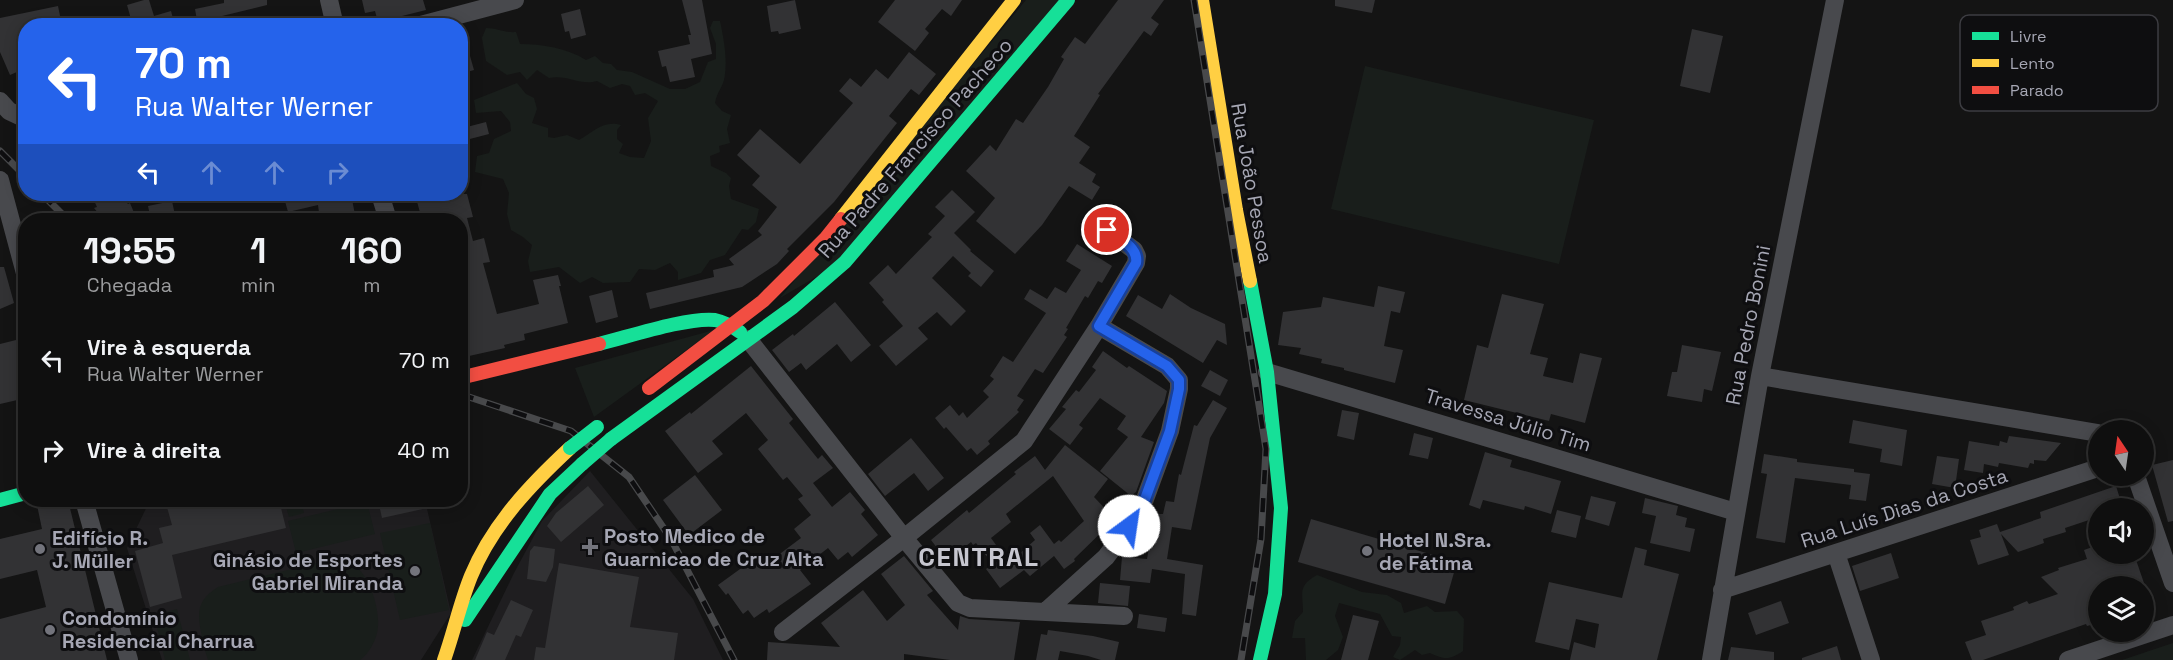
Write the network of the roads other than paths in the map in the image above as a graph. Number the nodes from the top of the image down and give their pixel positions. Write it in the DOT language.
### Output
graph roads {
  1 [pos="329,0"];
  2 [pos="515,0"];
  3 [pos="1014,0"];
  4 [pos="1068,0"];
  5 [pos="1202,0"];
  6 [pos="1835,0"];
  7 [pos="333,18"];
  8 [pos="447,18"];
  9 [pos="0,180"];
  10 [pos="1094,220"];
  11 [pos="18,247"];
  12 [pos="835,251"];
  13 [pos="732,325"];
  14 [pos="1099,326"];
  15 [pos="748,339"];
  16 [pos="1267,372"];
  17 [pos="468,376"];
  18 [pos="1760,376"];
  19 [pos="633,399"];
  20 [pos="602,423"];
  21 [pos="2088,431"];
  22 [pos="2088,471"];
  23 [pos="532,482"];
  24 [pos="2139,486"];
  25 [pos="550,494"];
  26 [pos="18,495"];
  27 [pos="0,500"];
  28 [pos="86,507"];
  29 [pos="1736,512"];
  30 [pos="904,538"];
  31 [pos="1836,553"];
  32 [pos="2173,583"];
  33 [pos="1722,590"];
  34 [pos="1045,612"];
  35 [pos="1124,616"];
  36 [pos="2173,625"];
  37 [pos="783,632"];
  38 [pos="452,638"];
  39 [pos="129,660"];
  40 [pos="444,660"];
  41 [pos="1260,660"];
  42 [pos="1712,660"];
  43 [pos="1870,660"];
  44 [pos="2068,660"];
  1 -- 7 [label="street"];
  2 -- 8 [label="street"];
  3 -- 12 [label="main road, Rua Padre Francisco Pacheco"];
  4 -- 12 [label="main road, Rua Padre Francisco Pacheco"];
  5 -- 16 [label="main road, Rua João Pessoa"];
  6 -- 18 [label="street, Rua Pedro Bonini"];
  9 -- 11 [label="street"];
  10 -- 14 [label="street"];
  12 -- 13 [label="main road, Rua Padre Francisco Pacheco"];
  12 -- 15 [label="main road, Rua Padre Francisco Pacheco"];
  13 -- 15 [label="main road"];
  13 -- 17 [label="main road"];
  13 -- 19 [label="main road, Rua Padre Francisco Pacheco"];
  14 -- 30 [label="street"];
  14 -- 34 [label="street"];
  15 -- 25 [label="main road, Rua Padre Francisco Pacheco, bridge"];
  15 -- 30 [label="street"];
  16 -- 29 [label="street, Travessa Júlio Tim"];
  16 -- 41 [label="main road, Rua João Pessoa"];
  18 -- 21 [label="street"];
  18 -- 29 [label="street, Rua Pedro Bonini"];
  20 -- 23 [label="main road, bridge"];
  22 -- 31 [label="street, Rua Luís Dias da Costa"];
  23 -- 25 [label="main road"];
  23 -- 38 [label="main road"];
  24 -- 32 [label="street"];
  25 -- 38 [label="main road, Rua Padre Francisco Pacheco"];
  26 -- 27 [label="main road"];
  28 -- 39 [label="street"];
  29 -- 33 [label="street, Rua Pedro Bonini"];
  30 -- 34 [label="street"];
  30 -- 37 [label="street"];
  31 -- 33 [label="street, Rua Luís Dias da Costa"];
  31 -- 43 [label="street"];
  33 -- 42 [label="street, Rua Pedro Bonini"];
  34 -- 35 [label="street"];
  36 -- 44 [label="street"];
  38 -- 40 [label="main road"];
}
